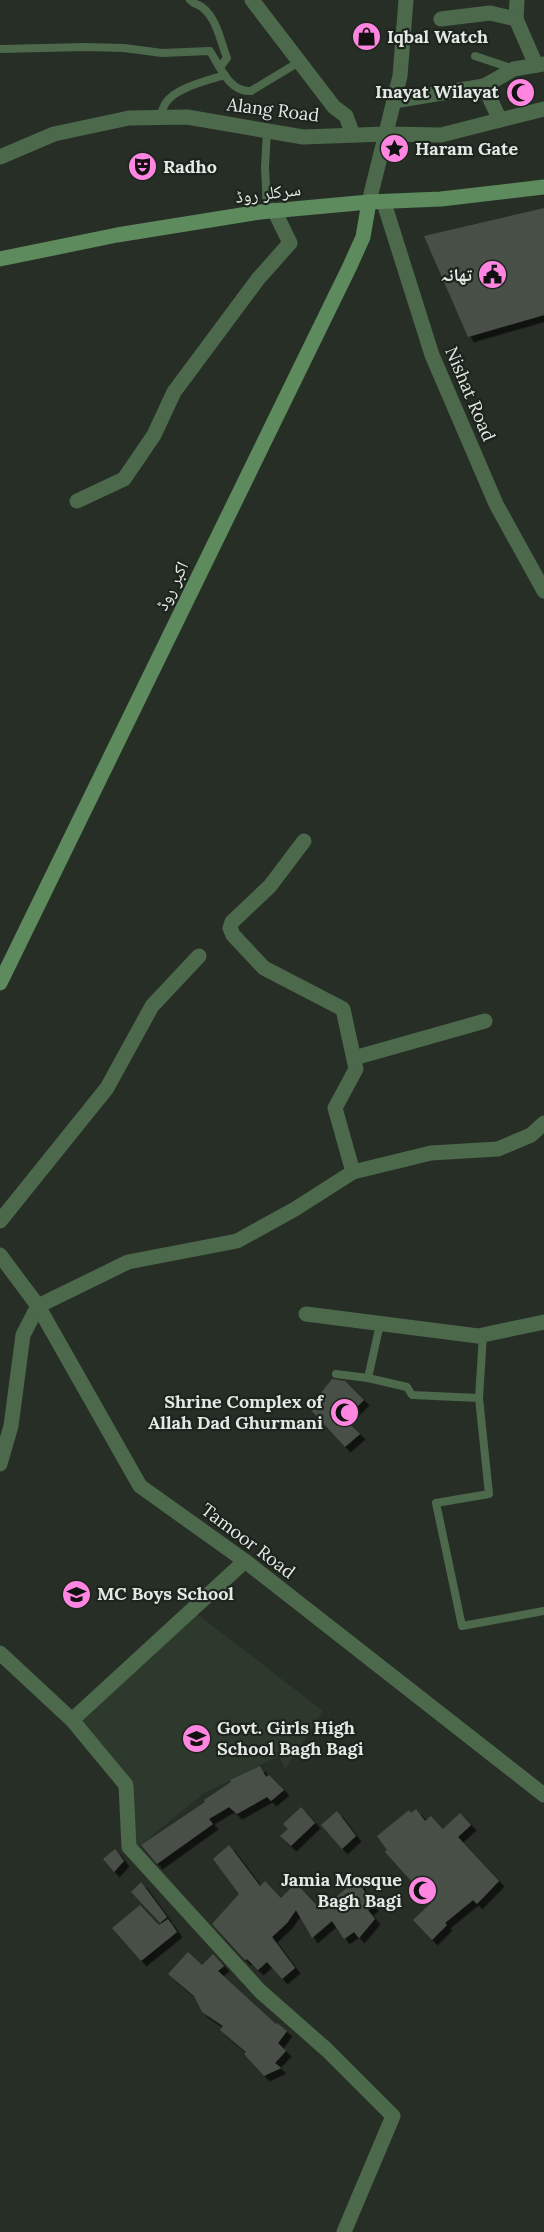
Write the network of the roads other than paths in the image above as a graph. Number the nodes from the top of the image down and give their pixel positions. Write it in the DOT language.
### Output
graph roads {
  1 [pos="190,0"];
  2 [pos="252,0"];
  3 [pos="406,0"];
  4 [pos="517,0"];
  5 [pos="488,7"];
  6 [pos="441,19"];
  7 [pos="516,19"];
  8 [pos="0,49"];
  9 [pos="475,56"];
  10 [pos="300,61"];
  11 [pos="540,65"];
  12 [pos="220,67"];
  13 [pos="514,69"];
  14 [pos="225,75"];
  15 [pos="484,86"];
  16 [pos="394,101"];
  17 [pos="544,109"];
  18 [pos="160,118"];
  19 [pos="500,120"];
  20 [pos="267,132"];
  21 [pos="386,134"];
  22 [pos="353,135"];
  23 [pos="0,156"];
  24 [pos="544,187"];
  25 [pos="369,202"];
  26 [pos="384,202"];
  27 [pos="271,211"];
  28 [pos="0,259"];
  29 [pos="77,501"];
  30 [pos="544,591"];
  31 [pos="304,841"];
  32 [pos="199,956"];
  33 [pos="0,983"];
  34 [pos="485,1021"];
  35 [pos="354,1058"];
  36 [pos="544,1124"];
  37 [pos="353,1172"];
  38 [pos="0,1221"];
  39 [pos="0,1255"];
  40 [pos="38,1306"];
  41 [pos="306,1314"];
  42 [pos="544,1322"];
  43 [pos="380,1324"];
  44 [pos="483,1335"];
  45 [pos="336,1374"];
  46 [pos="368,1378"];
  47 [pos="479,1398"];
  48 [pos="6,1423"];
  49 [pos="0,1464"];
  50 [pos="245,1561"];
  51 [pos="544,1611"];
  52 [pos="0,1653"];
  53 [pos="72,1720"];
  54 [pos="544,1795"];
  55 [pos="344,2232"];
  1 -- 12 [label="lane"];
  2 -- 10 [label="street"];
  3 -- 16 [label="street"];
  4 -- 7 [label="street"];
  5 -- 6 [label="street"];
  5 -- 7 [label="street"];
  7 -- 11 [label="street"];
  8 -- 12 [label="lane"];
  9 -- 13 [label="lane"];
  10 -- 14 [label="lane"];
  10 -- 22 [label="street"];
  11 -- 13 [label="street"];
  12 -- 14 [label="lane"];
  13 -- 15 [label="street"];
  14 -- 18 [label="lane"];
  15 -- 16 [label="street"];
  15 -- 19 [label="street"];
  16 -- 21 [label="street"];
  17 -- 19 [label="street, Alang Road"];
  18 -- 20 [label="street, Alang Road"];
  18 -- 23 [label="street, Alang Road"];
  19 -- 21 [label="street, Alang Road"];
  20 -- 22 [label="street, Alang Road"];
  20 -- 27 [label="lane"];
  21 -- 22 [label="street, Alang Road"];
  21 -- 25 [label="street"];
  24 -- 26 [label="main road, سرکلر روڈ"];
  25 -- 26 [label="main road, سرکلر روڈ"];
  25 -- 27 [label="main road, سرکلر روڈ"];
  25 -- 33 [label="main road, اکبر روڈ"];
  26 -- 30 [label="street, Nishat Road"];
  27 -- 28 [label="main road, سرکلر روڈ"];
  27 -- 29 [label="street"];
  31 -- 35 [label="street"];
  32 -- 38 [label="street"];
  34 -- 35 [label="street"];
  35 -- 37 [label="street"];
  36 -- 37 [label="street"];
  37 -- 40 [label="street"];
  39 -- 40 [label="street, Tamoor Road"];
  40 -- 48 [label="street"];
  40 -- 50 [label="street, Tamoor Road"];
  41 -- 43 [label="street"];
  42 -- 44 [label="street"];
  43 -- 44 [label="street"];
  43 -- 46 [label="lane"];
  44 -- 47 [label="lane"];
  45 -- 46 [label="lane"];
  46 -- 47 [label="lane"];
  47 -- 51 [label="lane"];
  48 -- 49 [label="street"];
  50 -- 53 [label="street"];
  50 -- 54 [label="street, Tamoor Road"];
  52 -- 53 [label="street"];
  53 -- 55 [label="street"];
}
